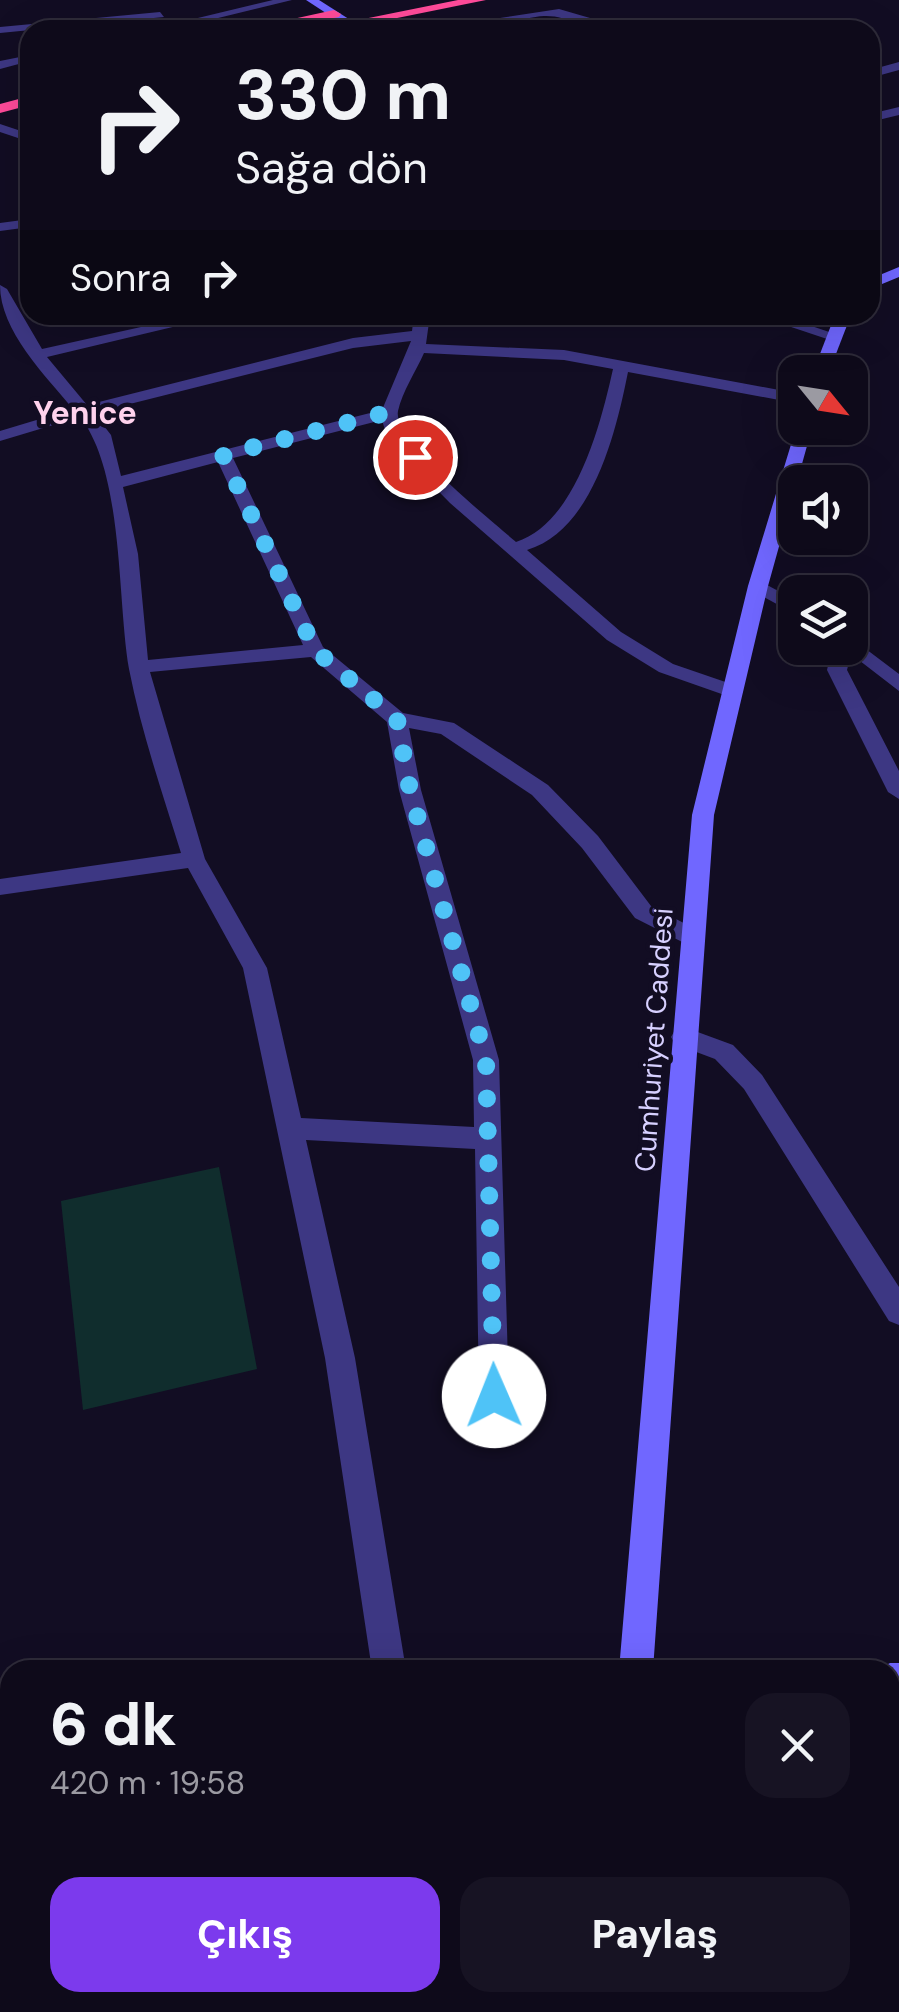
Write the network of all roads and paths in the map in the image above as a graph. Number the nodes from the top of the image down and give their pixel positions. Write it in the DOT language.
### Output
graph roads {
  1 [pos="288,0"];
  2 [pos="411,0"];
  3 [pos="479,0"];
  4 [pos="312,1"];
  5 [pos="181,20"];
  6 [pos="304,20"];
  7 [pos="343,20"];
  8 [pos="370,20"];
  9 [pos="521,20"];
  10 [pos="586,20"];
  11 [pos="882,56"];
  12 [pos="899,64"];
  13 [pos="0,288"];
  14 [pos="20,325"];
  15 [pos="20,325"];
  16 [pos="172,325"];
  17 [pos="420,325"];
  18 [pos="797,325"];
  19 [pos="838,325"];
  20 [pos="833,336"];
  21 [pos="418,341"];
  22 [pos="827,355"];
  23 [pos="37,356"];
  24 [pos="621,367"];
  25 [pos="778,395"];
  26 [pos="82,410"];
  27 [pos="389,412"];
  28 [pos="0,436"];
  29 [pos="799,445"];
  30 [pos="223,455"];
  31 [pos="116,482"];
  32 [pos="516,548"];
  33 [pos="758,586"];
  34 [pos="778,598"];
  35 [pos="315,650"];
  36 [pos="868,658"];
  37 [pos="838,665"];
  38 [pos="139,667"];
  39 [pos="899,685"];
  40 [pos="733,692"];
  41 [pos="397,719"];
  42 [pos="899,792"];
  43 [pos="194,858"];
  44 [pos="0,888"];
  45 [pos="692,938"];
  46 [pos="684,1036"];
  47 [pos="290,1128"];
  48 [pos="488,1139"];
  49 [pos="896,1301"];
  50 [pos="494,1396"];
  51 [pos="387,1660"];
  52 [pos="637,1660"];
  1 -- 5 [label="street"];
  2 -- 6 [label="highway"];
  3 -- 8 [label="highway"];
  4 -- 7 [label="street"];
  9 -- 10 [label="street"];
  11 -- 12 [label="street"];
  13 -- 14 [label="street"];
  15 -- 23 [label="street"];
  16 -- 23 [label="street"];
  17 -- 21 [label="street"];
  18 -- 20 [label="street"];
  19 -- 20 [label="street"];
  20 -- 22 [label="street"];
  21 -- 24 [label="street"];
  21 -- 26 [label="street"];
  21 -- 27 [label="street"];
  23 -- 26 [label="street"];
  24 -- 25 [label="street"];
  24 -- 32 [label="street"];
  26 -- 28 [label="street"];
  26 -- 31 [label="street"];
  27 -- 30 [label="street"];
  27 -- 32 [label="street"];
  29 -- 33 [label="street, Cumhuriyet Caddesi"];
  30 -- 31 [label="street"];
  30 -- 35 [label="street"];
  31 -- 38 [label="street"];
  32 -- 40 [label="street"];
  33 -- 34 [label="street"];
  33 -- 40 [label="street, Cumhuriyet Caddesi"];
  35 -- 38 [label="street"];
  35 -- 41 [label="street"];
  36 -- 39 [label="street"];
  37 -- 42 [label="street"];
  38 -- 43 [label="street"];
  40 -- 45 [label="street, Cumhuriyet Caddesi"];
  41 -- 45 [label="street"];
  41 -- 48 [label="street"];
  43 -- 44 [label="street"];
  43 -- 47 [label="street"];
  45 -- 46 [label="street, Cumhuriyet Caddesi"];
  46 -- 49 [label="street"];
  46 -- 52 [label="street, Cumhuriyet Caddesi"];
  47 -- 48 [label="street"];
  47 -- 51 [label="street"];
  48 -- 50 [label="street"];
}
